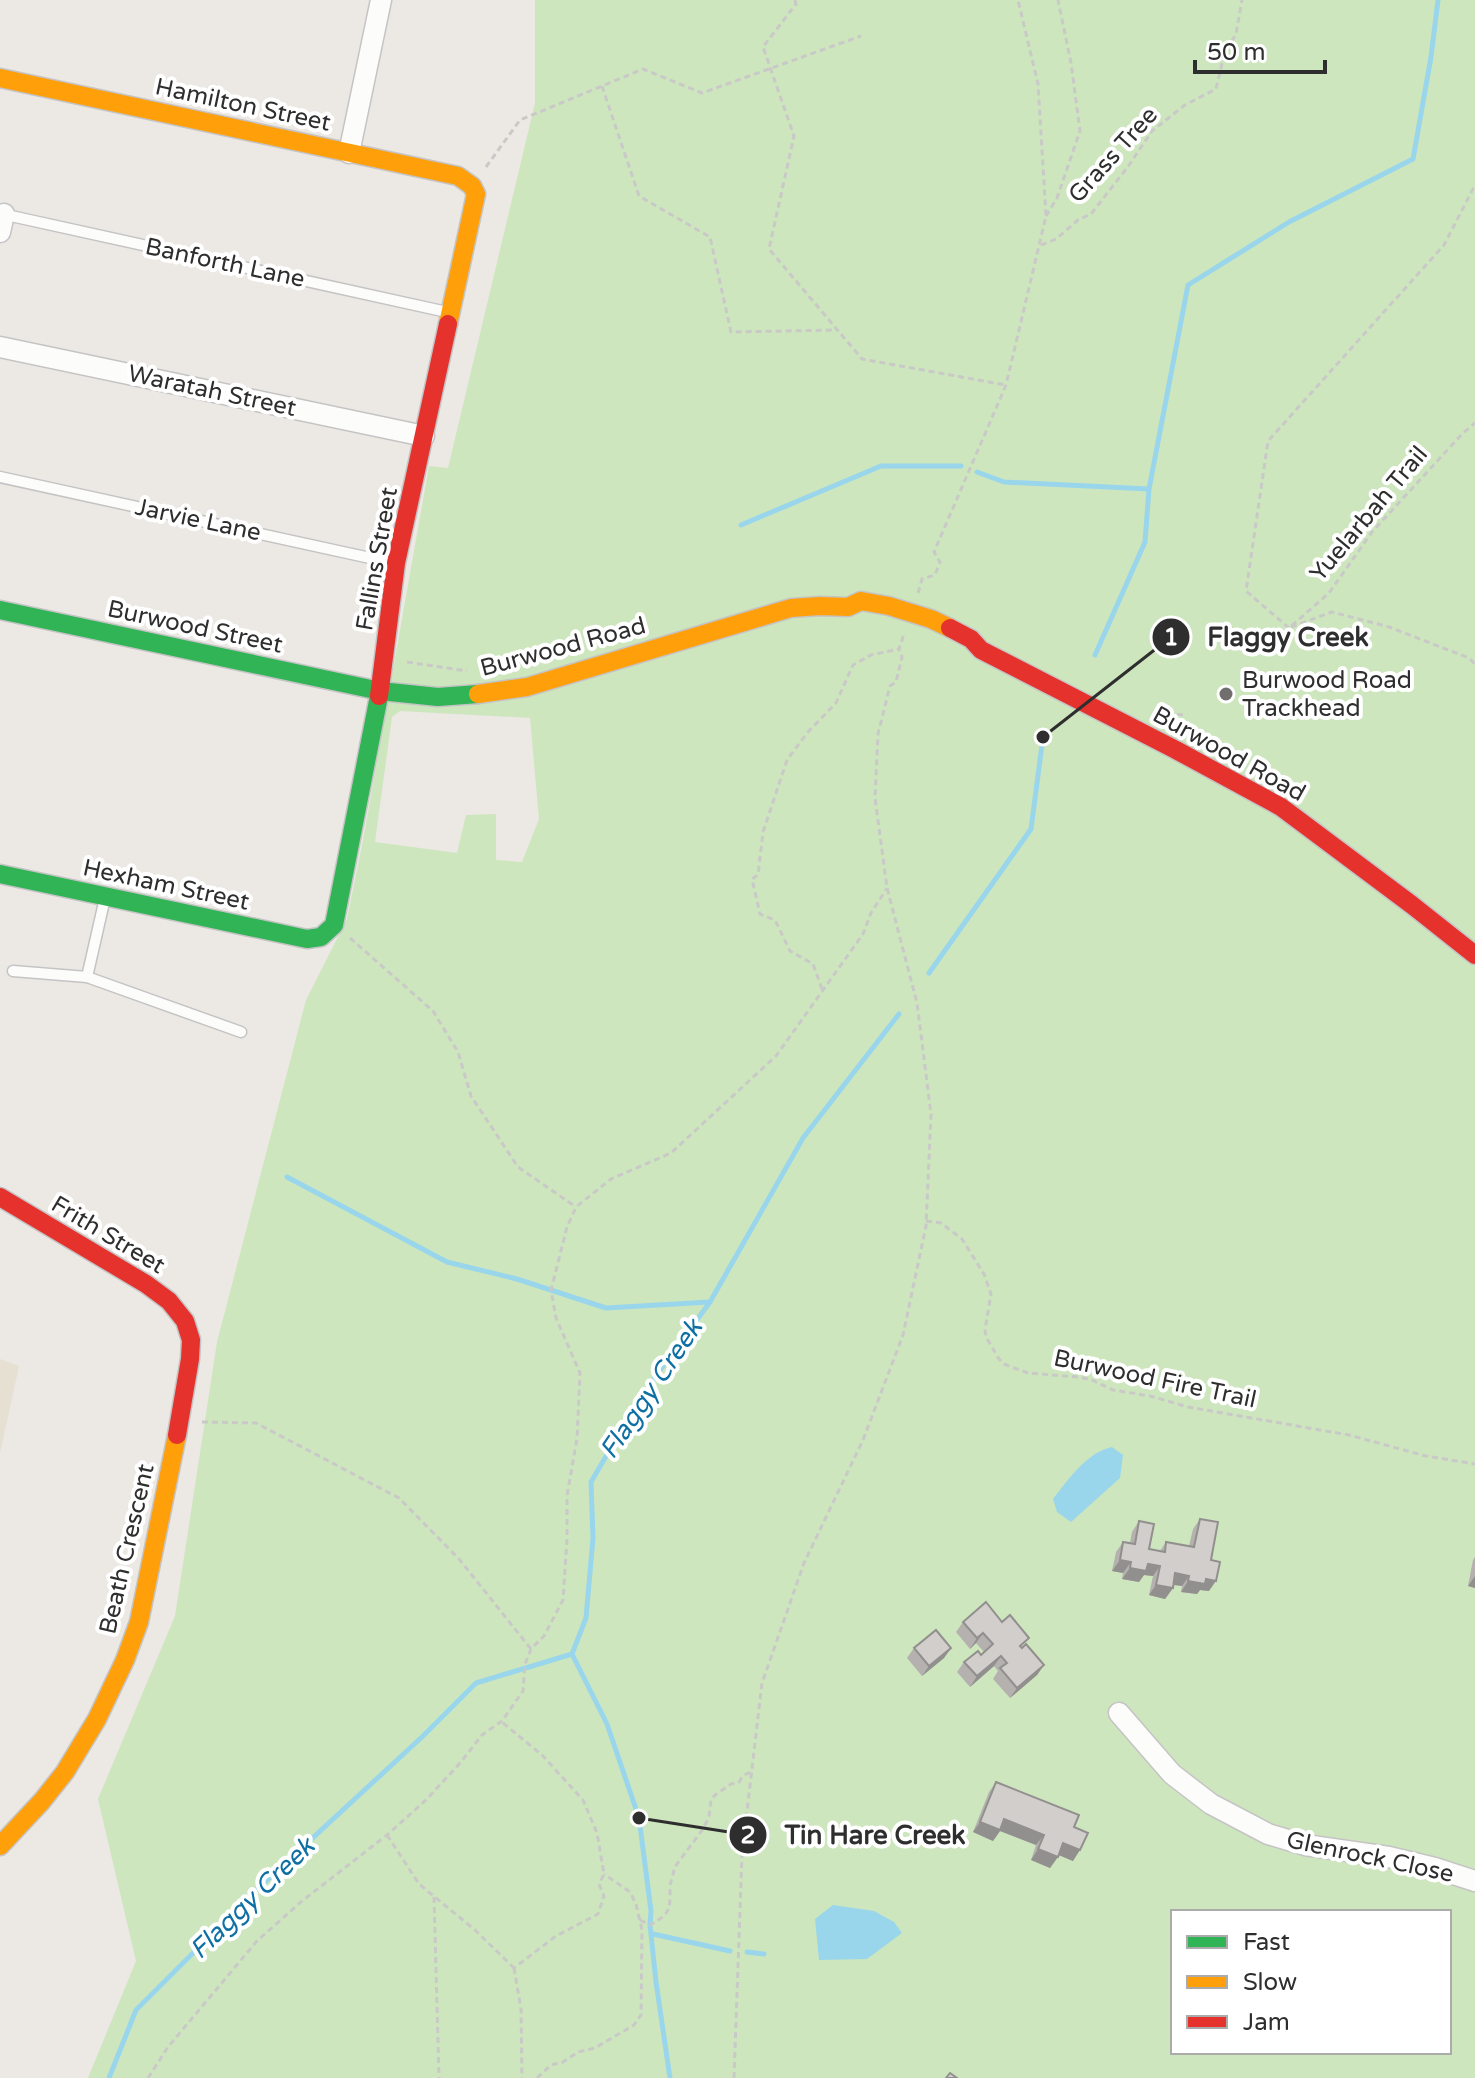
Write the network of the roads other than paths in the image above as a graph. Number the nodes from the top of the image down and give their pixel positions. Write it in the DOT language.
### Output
graph roads {
  1 [pos="381,0"];
  2 [pos="0,78"];
  3 [pos="349,153"];
  4 [pos="472,186"];
  5 [pos="1,220"];
  6 [pos="451,312"];
  7 [pos="0,347"];
  8 [pos="424,436"];
  9 [pos="0,477"];
  10 [pos="396,563"];
  11 [pos="0,610"];
  12 [pos="380,691"];
  13 [pos="0,874"];
  14 [pos="105,896"];
  15 [pos="328,931"];
  16 [pos="1475,955"];
  17 [pos="13,971"];
  18 [pos="87,977"];
  19 [pos="241,1032"];
  20 [pos="0,1197"];
  21 [pos="185,1321"];
  22 [pos="1119,1713"];
  23 [pos="0,1846"];
  24 [pos="1475,1881"];
  1 -- 3 [label="street"];
  2 -- 3 [label="street, Hamilton Street"];
  3 -- 4 [label="street, Hamilton Street"];
  4 -- 6 [label="street, Fallins Street"];
  5 -- 6 [label="lane, Banforth Lane"];
  6 -- 8 [label="street, Fallins Street"];
  7 -- 8 [label="street, Waratah Street"];
  8 -- 10 [label="street, Fallins Street"];
  9 -- 10 [label="lane, Jarvie Lane"];
  10 -- 12 [label="street, Fallins Street"];
  11 -- 12 [label="street, Burwood Street"];
  12 -- 15 [label="street, Fallins Street"];
  12 -- 16 [label="street, Burwood Road"];
  13 -- 14 [label="street, Hexham Street"];
  14 -- 15 [label="street, Hexham Street"];
  14 -- 18 [label="lane"];
  17 -- 18 [label="lane"];
  18 -- 19 [label="lane"];
  20 -- 21 [label="street, Frith Street"];
  21 -- 23 [label="street, Beath Crescent"];
  22 -- 24 [label="street, Glenrock Close"];
}
